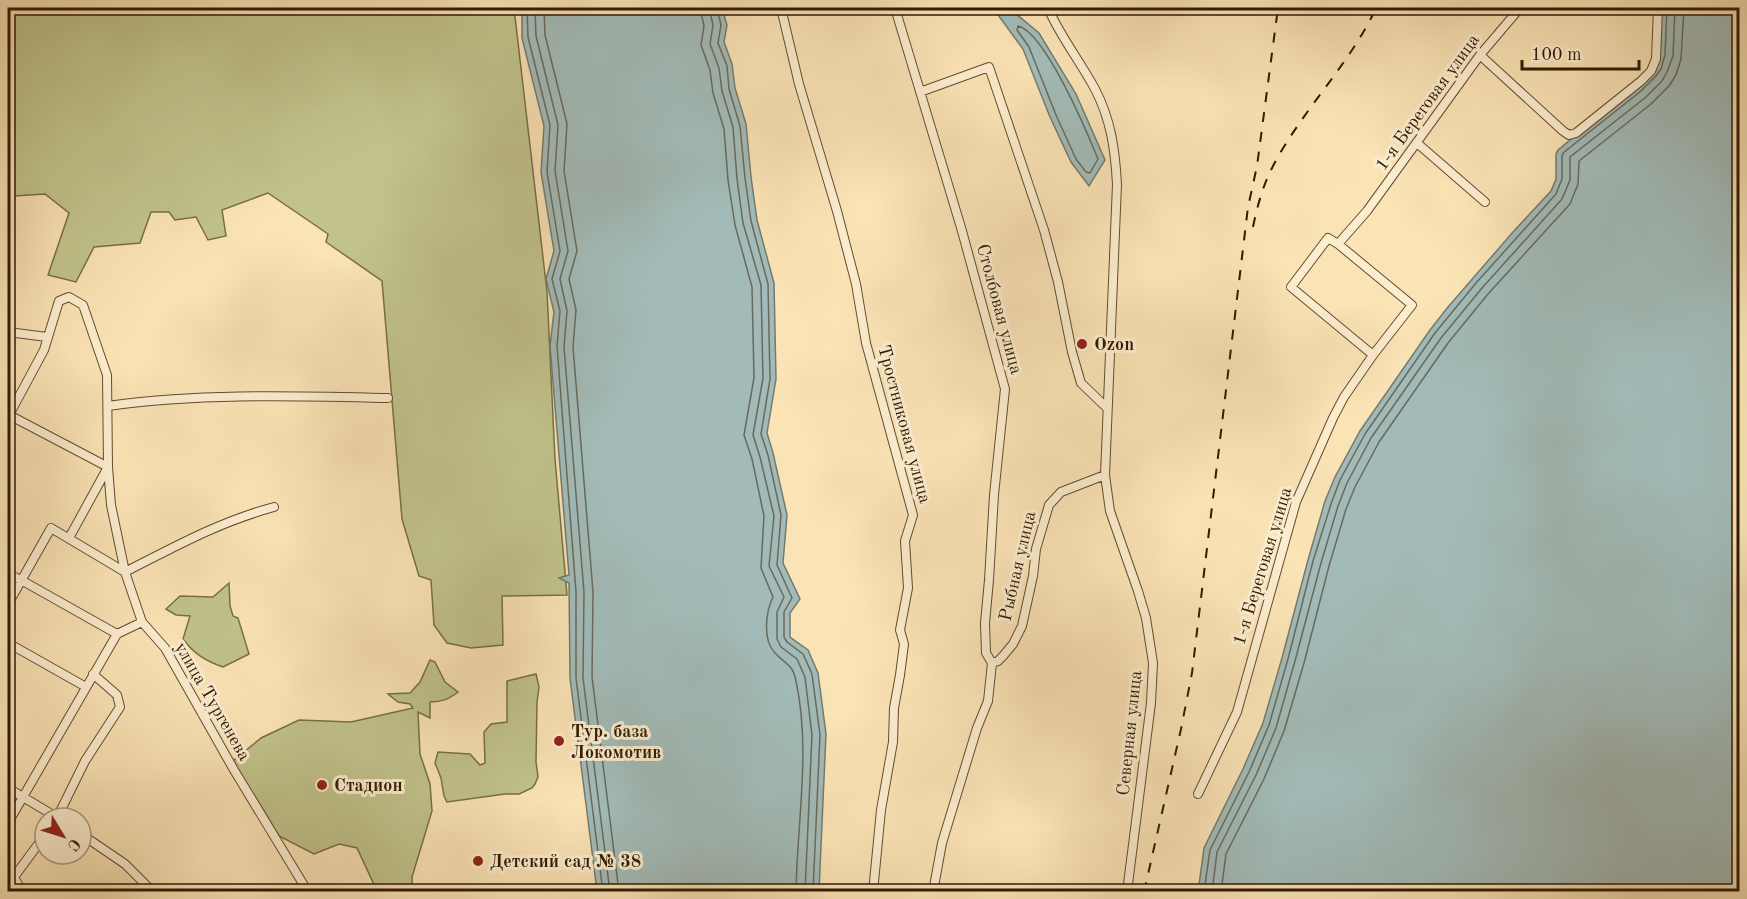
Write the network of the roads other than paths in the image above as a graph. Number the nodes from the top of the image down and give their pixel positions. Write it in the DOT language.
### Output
graph roads {
  1 [pos="781,8"];
  2 [pos="895,8"];
  3 [pos="1048,8"];
  4 [pos="1520,8"];
  5 [pos="1658,8"];
  6 [pos="1480,55"];
  7 [pos="920,92"];
  8 [pos="1417,143"];
  9 [pos="1485,202"];
  10 [pos="1338,244"];
  11 [pos="8,332"];
  12 [pos="47,337"];
  13 [pos="1373,355"];
  14 [pos="388,398"];
  15 [pos="108,406"];
  16 [pos="1107,408"];
  17 [pos="8,416"];
  18 [pos="108,467"];
  19 [pos="1105,475"];
  20 [pos="274,507"];
  21 [pos="69,538"];
  22 [pos="125,572"];
  23 [pos="8,574"];
  24 [pos="21,580"];
  25 [pos="8,604"];
  26 [pos="142,622"];
  27 [pos="117,634"];
  28 [pos="8,643"];
  29 [pos="992,663"];
  30 [pos="93,674"];
  31 [pos="86,687"];
  32 [pos="8,788"];
  33 [pos="1198,794"];
  34 [pos="22,797"];
  35 [pos="37,806"];
  36 [pos="64,806"];
  37 [pos="8,823"];
  38 [pos="93,842"];
  39 [pos="33,849"];
  40 [pos="11,874"];
  41 [pos="22,891"];
  42 [pos="153,891"];
  43 [pos="308,891"];
  44 [pos="873,891"];
  45 [pos="933,891"];
  46 [pos="1127,891"];
  1 -- 44 [label="street, Тростниковая улица"];
  2 -- 7 [label="street, Столбовая улица"];
  3 -- 16 [label="street"];
  4 -- 6 [label="street, 1-я Береговая улица"];
  5 -- 6 [label="street"];
  6 -- 8 [label="street, 1-я Береговая улица"];
  7 -- 16 [label="street"];
  7 -- 29 [label="street, Столбовая улица"];
  8 -- 9 [label="street"];
  8 -- 10 [label="street, 1-я Береговая улица"];
  10 -- 13 [label="street, 1-я Береговая улица"];
  10 -- 13 [label="street, 1-я Береговая улица"];
  11 -- 12 [label="street"];
  12 -- 15 [label="street"];
  12 -- 17 [label="street"];
  13 -- 33 [label="street, 1-я Береговая улица"];
  14 -- 15 [label="street"];
  15 -- 18 [label="street"];
  16 -- 19 [label="street"];
  17 -- 18 [label="street"];
  18 -- 21 [label="street"];
  18 -- 22 [label="street"];
  19 -- 29 [label="street, Рыбная улица"];
  19 -- 46 [label="street, Северная улица"];
  20 -- 22 [label="street"];
  21 -- 22 [label="street"];
  21 -- 24 [label="street"];
  22 -- 26 [label="street"];
  23 -- 24 [label="street"];
  24 -- 25 [label="street"];
  24 -- 27 [label="street"];
  26 -- 27 [label="street"];
  26 -- 43 [label="street, улица Тургенева"];
  27 -- 30 [label="street"];
  28 -- 31 [label="street"];
  29 -- 45 [label="street"];
  30 -- 31 [label="street"];
  30 -- 36 [label="street"];
  31 -- 34 [label="street"];
  32 -- 34 [label="street"];
  34 -- 35 [label="street"];
  34 -- 37 [label="street"];
  38 -- 42 [label="street"];
  39 -- 40 [label="street"];
  40 -- 41 [label="street"];
}
